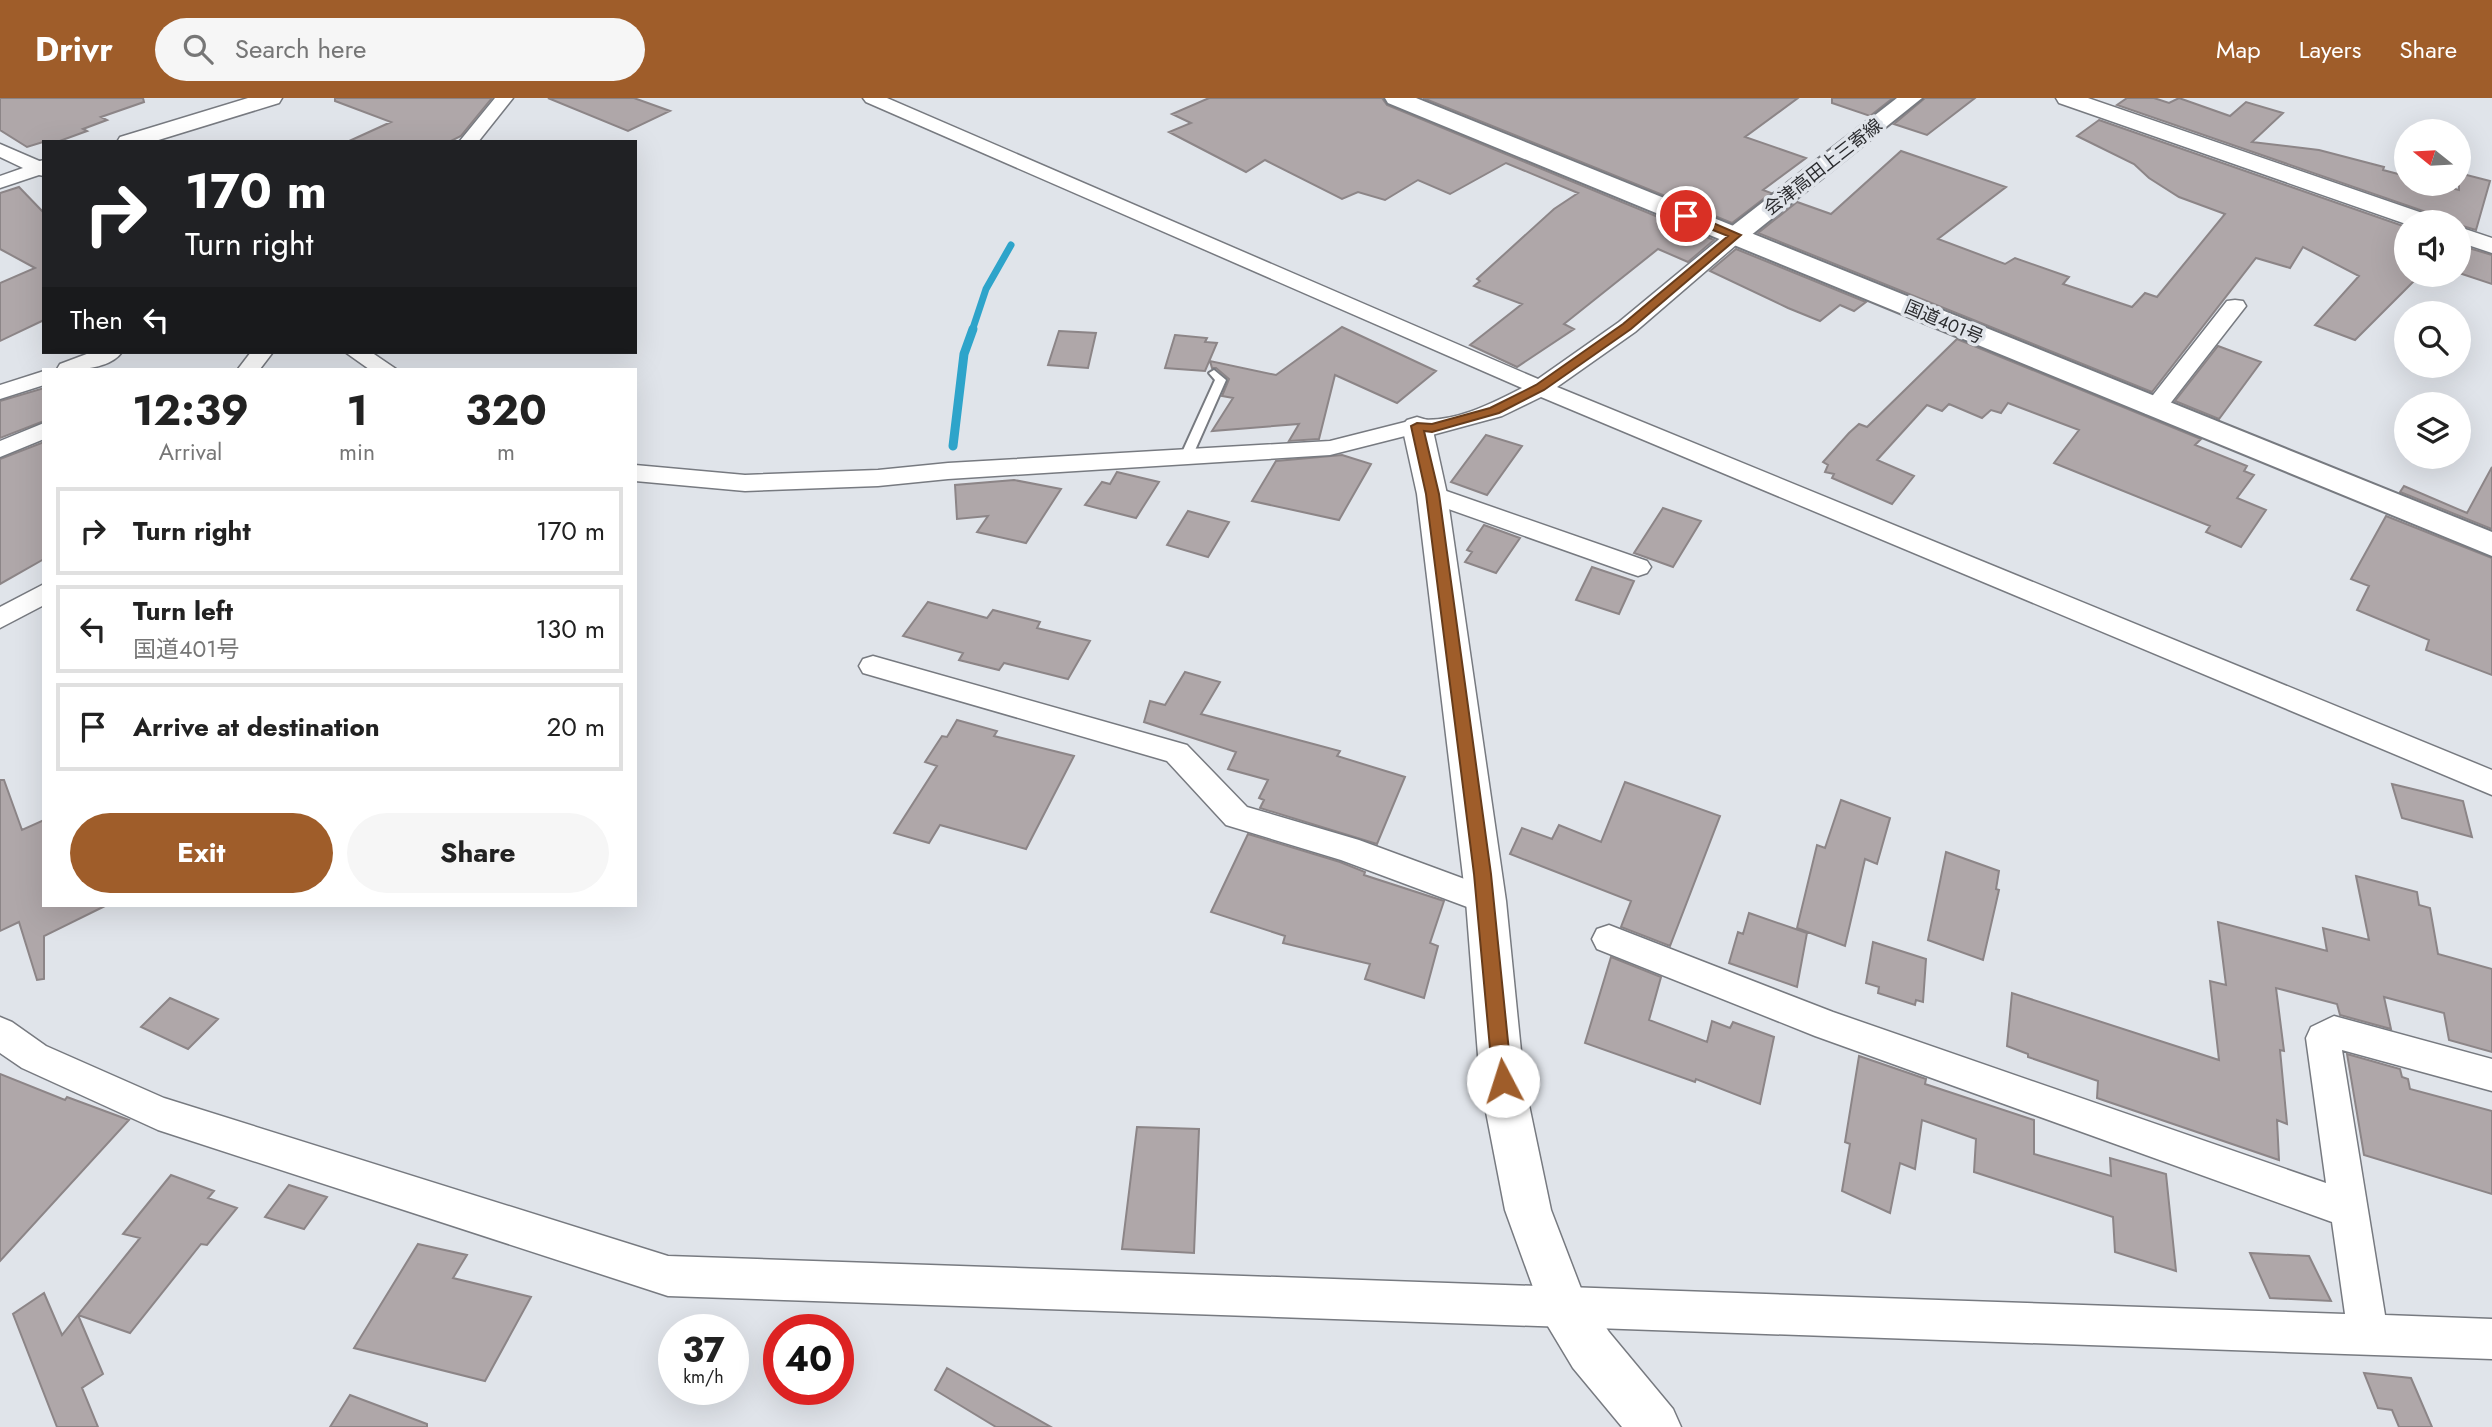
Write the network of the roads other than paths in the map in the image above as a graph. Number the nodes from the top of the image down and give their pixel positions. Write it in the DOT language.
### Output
graph roads {
  1 [pos="271,98"];
  2 [pos="504,98"];
  3 [pos="872,98"];
  4 [pos="1396,98"];
  5 [pos="1911,98"];
  6 [pos="2067,98"];
  7 [pos="134,140"];
  8 [pos="470,140"];
  9 [pos="0,150"];
  10 [pos="42,169"];
  11 [pos="42,169"];
  12 [pos="0,182"];
  13 [pos="2394,211"];
  14 [pos="1736,235"];
  15 [pos="2471,238"];
  16 [pos="2492,246"];
  17 [pos="2235,306"];
  18 [pos="106,354"];
  19 [pos="359,354"];
  20 [pos="71,368"];
  21 [pos="383,368"];
  22 [pos="1214,373"];
  23 [pos="42,379"];
  24 [pos="1540,388"];
  25 [pos="0,392"];
  26 [pos="2154,409"];
  27 [pos="1417,426"];
  28 [pos="42,431"];
  29 [pos="0,450"];
  30 [pos="1186,457"];
  31 [pos="637,473"];
  32 [pos="1432,494"];
  33 [pos="2492,545"];
  34 [pos="1638,567"];
  35 [pos="42,594"];
  36 [pos="0,619"];
  37 [pos="873,666"];
  38 [pos="2492,783"];
  39 [pos="1486,901"];
  40 [pos="1609,939"];
  41 [pos="0,1033"];
  42 [pos="2492,1075"];
  43 [pos="2349,1210"];
  44 [pos="1563,1306"];
  45 [pos="2368,1334"];
  46 [pos="2492,1339"];
  47 [pos="1656,1427"];
  1 -- 7 [label="street"];
  2 -- 8 [label="street"];
  3 -- 24 [label="street"];
  4 -- 14 [label="main road, 国道401号"];
  5 -- 14 [label="main road, 会津高田上三寄線"];
  6 -- 13 [label="street"];
  9 -- 10 [label="street"];
  11 -- 12 [label="street"];
  14 -- 24 [label="street"];
  14 -- 26 [label="main road, 国道401号"];
  15 -- 16 [label="street"];
  17 -- 26 [label="street"];
  18 -- 20 [label="street"];
  19 -- 21 [label="street"];
  22 -- 30 [label="lane"];
  23 -- 25 [label="street"];
  24 -- 27 [label="street"];
  24 -- 38 [label="street"];
  26 -- 33 [label="main road, 国道401号"];
  27 -- 30 [label="street"];
  27 -- 32 [label="street"];
  28 -- 29 [label="street"];
  30 -- 31 [label="street"];
  32 -- 34 [label="street"];
  32 -- 39 [label="street"];
  35 -- 36 [label="street"];
  37 -- 39 [label="street"];
  39 -- 44 [label="street"];
  40 -- 43 [label="street"];
  41 -- 44 [label="street"];
  42 -- 43 [label="street"];
  43 -- 45 [label="street"];
  44 -- 45 [label="street"];
  44 -- 47 [label="street"];
  45 -- 46 [label="street"];
}
